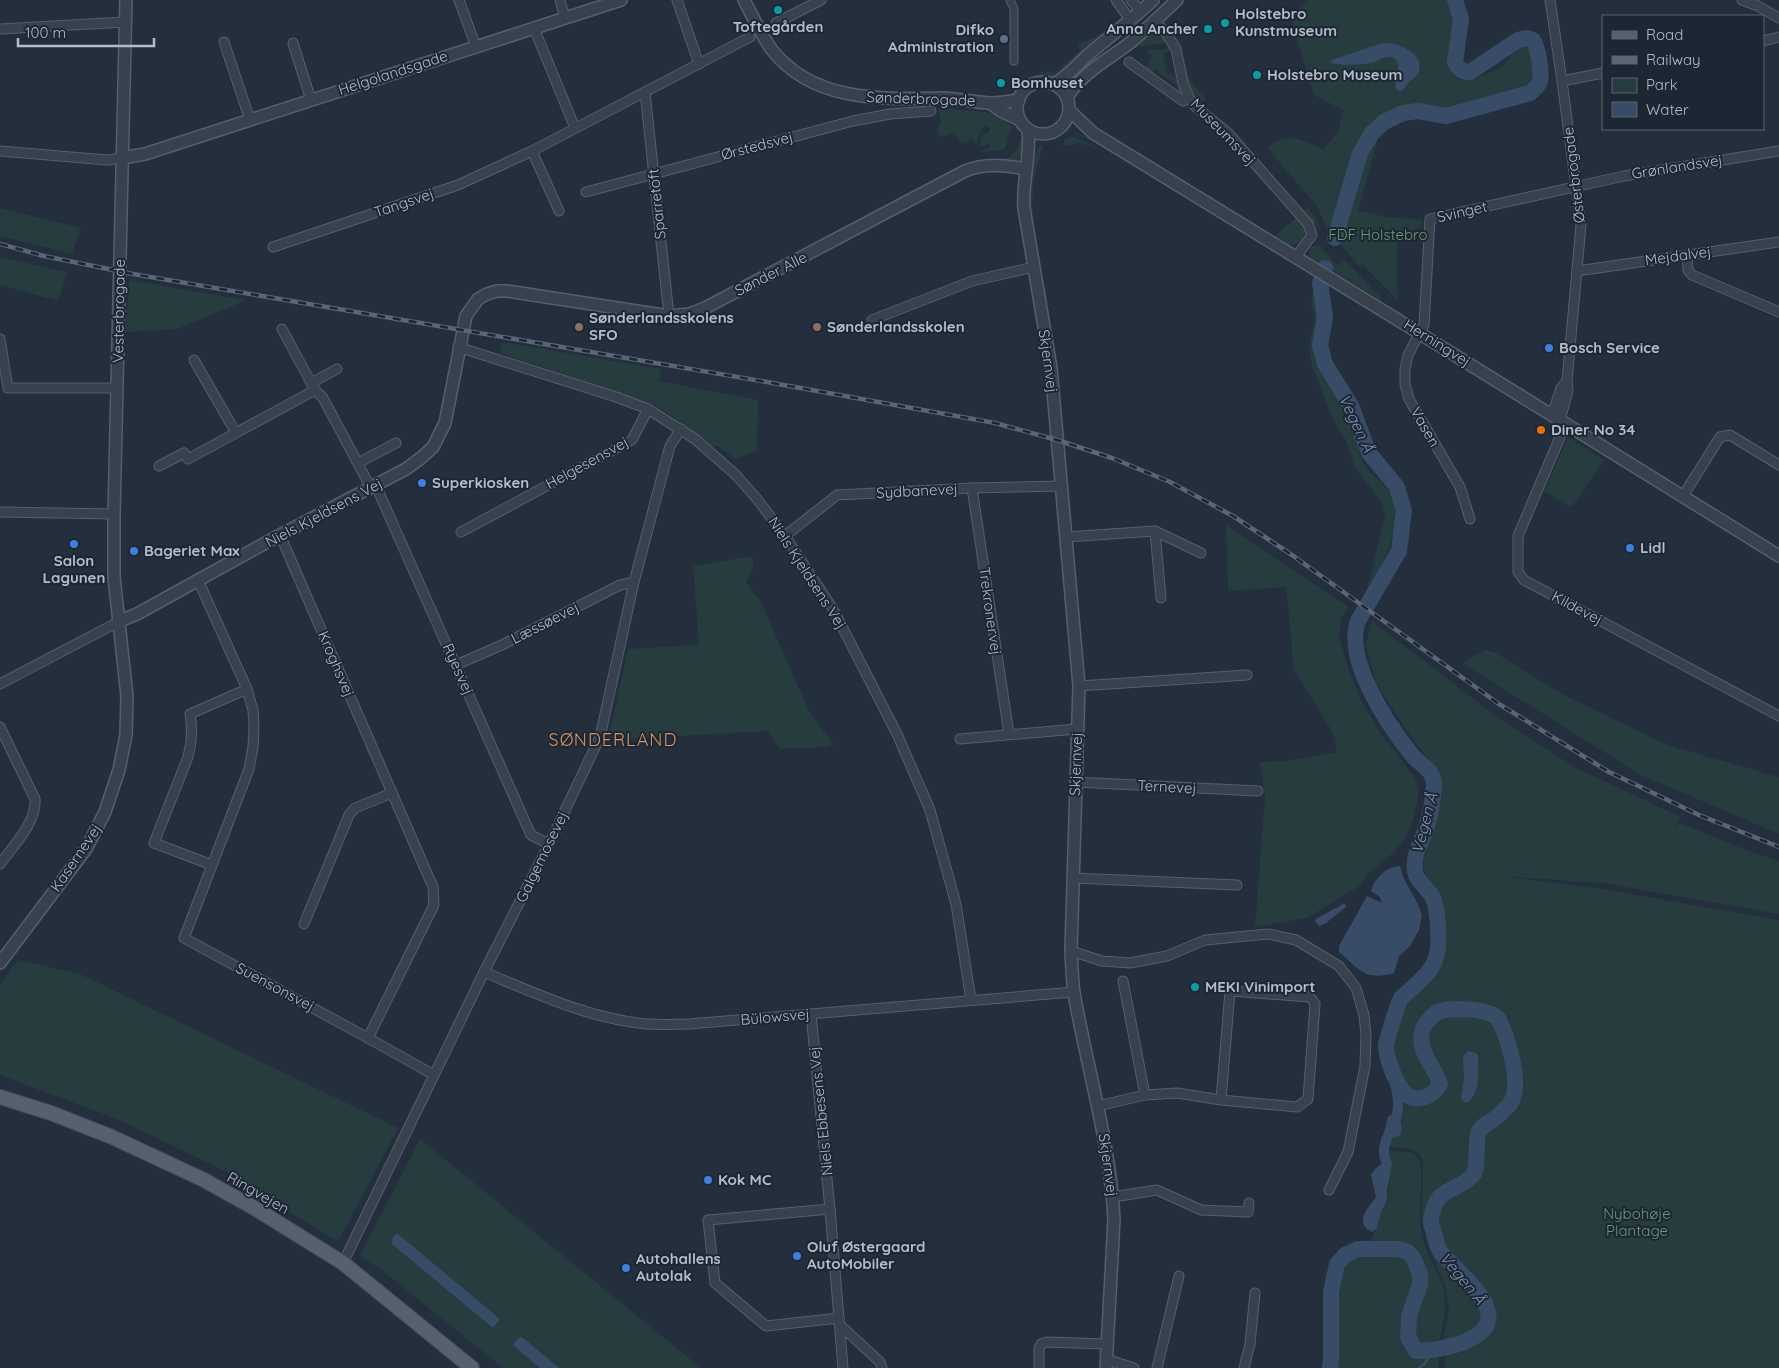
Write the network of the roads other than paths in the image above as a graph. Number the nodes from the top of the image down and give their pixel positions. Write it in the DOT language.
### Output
graph roads {
  1 [pos="126,0"];
  2 [pos="459,0"];
  3 [pos="560,0"];
  4 [pos="620,0"];
  5 [pos="677,0"];
  6 [pos="744,0"];
  7 [pos="821,0"];
  8 [pos="1010,0"];
  9 [pos="1116,0"];
  10 [pos="1130,0"];
  11 [pos="1153,0"];
  12 [pos="1168,0"];
  13 [pos="1177,0"];
  14 [pos="1550,0"];
  15 [pos="1742,0"];
  16 [pos="1138,17"];
  17 [pos="566,18"];
  18 [pos="1779,18"];
  19 [pos="1155,21"];
  20 [pos="125,22"];
  21 [pos="776,23"];
  22 [pos="534,28"];
  23 [pos="0,29"];
  24 [pos="750,37"];
  25 [pos="1779,38"];
  26 [pos="1764,41"];
  27 [pos="224,42"];
  28 [pos="293,43"];
  29 [pos="476,47"];
  30 [pos="1014,61"];
  31 [pos="1129,62"];
  32 [pos="699,64"];
  33 [pos="1089,71"];
  34 [pos="1602,72"];
  35 [pos="1562,81"];
  36 [pos="1054,84"];
  37 [pos="645,92"];
  38 [pos="1067,97"];
  39 [pos="1189,98"];
  40 [pos="311,100"];
  41 [pos="1019,100"];
  42 [pos="990,103"];
  43 [pos="930,111"];
  44 [pos="1070,113"];
  45 [pos="1018,118"];
  46 [pos="250,120"];
  47 [pos="575,128"];
  48 [pos="1060,129"];
  49 [pos="1028,130"];
  50 [pos="1093,133"];
  51 [pos="1042,136"];
  52 [pos="0,151"];
  53 [pos="532,151"];
  54 [pos="1779,151"];
  55 [pos="122,158"];
  56 [pos="1027,164"];
  57 [pos="654,173"];
  58 [pos="1576,186"];
  59 [pos="586,192"];
  60 [pos="559,211"];
  61 [pos="1779,242"];
  62 [pos="273,246"];
  63 [pos="1687,255"];
  64 [pos="1296,257"];
  65 [pos="1034,267"];
  66 [pos="1577,270"];
  67 [pos="1779,312"];
  68 [pos="669,316"];
  69 [pos="872,320"];
  70 [pos="282,329"];
  71 [pos="462,330"];
  72 [pos="1419,333"];
  73 [pos="0,339"];
  74 [pos="458,347"];
  75 [pos="194,360"];
  76 [pos="337,369"];
  77 [pos="313,387"];
  78 [pos="118,388"];
  79 [pos="648,410"];
  80 [pos="1559,420"];
  81 [pos="681,429"];
  82 [pos="236,433"];
  83 [pos="396,443"];
  84 [pos="358,463"];
  85 [pos="1779,465"];
  86 [pos="159,466"];
  87 [pos="1062,486"];
  88 [pos="374,487"];
  89 [pos="972,488"];
  90 [pos="1683,496"];
  91 [pos="0,512"];
  92 [pos="114,514"];
  93 [pos="1470,519"];
  94 [pos="1155,531"];
  95 [pos="461,532"];
  96 [pos="280,535"];
  97 [pos="786,536"];
  98 [pos="1066,537"];
  99 [pos="1201,552"];
  100 [pos="1779,556"];
  101 [pos="198,580"];
  102 [pos="634,582"];
  103 [pos="1161,598"];
  104 [pos="120,621"];
  105 [pos="456,665"];
  106 [pos="1247,675"];
  107 [pos="0,684"];
  108 [pos="1078,686"];
  109 [pos="247,689"];
  110 [pos="1779,716"];
  111 [pos="0,727"];
  112 [pos="1077,729"];
  113 [pos="1009,734"];
  114 [pos="960,739"];
  115 [pos="1076,782"];
  116 [pos="1258,791"];
  117 [pos="392,793"];
  118 [pos="549,844"];
  119 [pos="0,864"];
  120 [pos="212,866"];
  121 [pos="1073,878"];
  122 [pos="1237,885"];
  123 [pos="304,924"];
  124 [pos="1071,951"];
  125 [pos="0,963"];
  126 [pos="484,972"];
  127 [pos="1123,981"];
  128 [pos="1074,992"];
  129 [pos="971,1000"];
  130 [pos="811,1014"];
  131 [pos="368,1038"];
  132 [pos="434,1076"];
  133 [pos="1145,1095"];
  134 [pos="0,1097"];
  135 [pos="1221,1100"];
  136 [pos="1098,1106"];
  137 [pos="1329,1190"];
  138 [pos="1113,1197"];
  139 [pos="1248,1203"];
  140 [pos="830,1209"];
  141 [pos="343,1263"];
  142 [pos="1179,1276"];
  143 [pos="1255,1294"];
  144 [pos="840,1322"];
  145 [pos="1106,1344"];
  146 [pos="1106,1364"];
  147 [pos="472,1368"];
  148 [pos="843,1368"];
  149 [pos="882,1368"];
  150 [pos="1039,1368"];
  151 [pos="1134,1368"];
  152 [pos="1156,1368"];
  153 [pos="1244,1368"];
  1 -- 20 [label="street, Vesterbrogade"];
  2 -- 29 [label="street"];
  3 -- 17 [label="street"];
  4 -- 17 [label="street, Helgolandsgade"];
  5 -- 32 [label="street"];
  6 -- 42 [label="street, Sønderbrogade"];
  7 -- 21 [label="street"];
  8 -- 30 [label="street"];
  9 -- 16 [label="street"];
  10 -- 16 [label="street"];
  11 -- 16 [label="street"];
  12 -- 16 [label="street"];
  13 -- 19 [label="street"];
  14 -- 35 [label="street, Østerbrogade"];
  15 -- 18 [label="street"];
  16 -- 33 [label="street"];
  16 -- 36 [label="street"];
  17 -- 22 [label="street, Helgolandsgade"];
  19 -- 33 [label="street"];
  19 -- 39 [label="street, Museumsvej"];
  20 -- 23 [label="street"];
  20 -- 55 [label="street, Vesterbrogade"];
  22 -- 29 [label="street, Helgolandsgade"];
  22 -- 47 [label="street"];
  24 -- 32 [label="street, Tangsvej"];
  25 -- 26 [label="street"];
  27 -- 46 [label="street"];
  28 -- 40 [label="street"];
  29 -- 40 [label="street, Helgolandsgade"];
  31 -- 39 [label="street"];
  32 -- 37 [label="street, Tangsvej"];
  33 -- 38 [label="street"];
  34 -- 35 [label="street"];
  35 -- 58 [label="street, Østerbrogade"];
  36 -- 38 [label="street"];
  36 -- 41 [label="street"];
  37 -- 47 [label="street, Tangsvej"];
  37 -- 57 [label="street, Sparretoft"];
  38 -- 44 [label="street"];
  39 -- 64 [label="street, Museumsvej"];
  40 -- 46 [label="street, Helgolandsgade"];
  41 -- 42 [label="street, Sønderbrogade"];
  41 -- 45 [label="street"];
  42 -- 45 [label="street, Sønderbrogade"];
  43 -- 57 [label="street, Ørstedsvej"];
  44 -- 48 [label="street"];
  44 -- 50 [label="street, Herningvej"];
  45 -- 49 [label="street"];
  46 -- 55 [label="street, Helgolandsgade"];
  47 -- 53 [label="street, Tangsvej"];
  48 -- 50 [label="street, Herningvej"];
  48 -- 51 [label="street"];
  49 -- 51 [label="street"];
  49 -- 56 [label="street, Skjernvej"];
  50 -- 64 [label="street, Herningvej"];
  51 -- 56 [label="street, Skjernvej"];
  52 -- 55 [label="street"];
  53 -- 60 [label="street"];
  53 -- 62 [label="street, Tangsvej"];
  54 -- 58 [label="street, Grønlandsvej"];
  55 -- 78 [label="street, Vesterbrogade"];
  56 -- 65 [label="street, Skjernvej"];
  56 -- 68 [label="street, Sønder Alle"];
  57 -- 59 [label="street, Ørstedsvej"];
  57 -- 68 [label="street, Sparretoft"];
  58 -- 66 [label="street, Østerbrogade"];
  58 -- 72 [label="street, Svinget"];
  61 -- 63 [label="street, Mejdalvej"];
  63 -- 66 [label="street, Mejdalvej"];
  63 -- 67 [label="street"];
  64 -- 72 [label="street, Herningvej"];
  65 -- 69 [label="street"];
  65 -- 87 [label="street, Skjernvej"];
  66 -- 80 [label="street, Østerbrogade"];
  68 -- 71 [label="street, Sønder Alle"];
  70 -- 77 [label="street, Ryesvej"];
  71 -- 74 [label="street, Niels Kjeldsens Vej"];
  72 -- 80 [label="street, Herningvej"];
  72 -- 93 [label="street, Vasen"];
  73 -- 78 [label="street"];
  74 -- 79 [label="street, Niels Kjeldsens Vej"];
  74 -- 88 [label="street, Niels Kjeldsens Vej"];
  75 -- 82 [label="street"];
  76 -- 77 [label="street"];
  77 -- 82 [label="street"];
  77 -- 84 [label="street, Ryesvej"];
  78 -- 92 [label="street, Vesterbrogade"];
  79 -- 81 [label="street, Niels Kjeldsens Vej"];
  79 -- 95 [label="street, Helgesensvej"];
  80 -- 90 [label="street, Herningvej"];
  80 -- 110 [label="street, Kildevej"];
  81 -- 97 [label="street, Niels Kjeldsens Vej"];
  81 -- 102 [label="street, Galgemosevej"];
  82 -- 86 [label="street"];
  83 -- 84 [label="street"];
  84 -- 88 [label="street, Ryesvej"];
  85 -- 90 [label="street"];
  87 -- 89 [label="street, Sydbanevej"];
  87 -- 98 [label="street, Skjernvej"];
  88 -- 96 [label="street, Niels Kjeldsens Vej"];
  88 -- 105 [label="street, Ryesvej"];
  89 -- 97 [label="street, Sydbanevej"];
  89 -- 113 [label="street, Trekronervej"];
  90 -- 100 [label="street, Herningvej"];
  91 -- 92 [label="street"];
  92 -- 104 [label="street, Vesterbrogade"];
  94 -- 98 [label="street"];
  94 -- 99 [label="street"];
  94 -- 103 [label="street"];
  96 -- 101 [label="street, Niels Kjeldsens Vej"];
  96 -- 117 [label="street, Kroghsvej"];
  97 -- 129 [label="street, Niels Kjeldsens Vej"];
  98 -- 108 [label="street, Skjernvej"];
  101 -- 104 [label="street, Niels Kjeldsens Vej"];
  101 -- 109 [label="street, Suensonsvej"];
  102 -- 105 [label="street, Læssøevej"];
  102 -- 118 [label="street, Galgemosevej"];
  104 -- 107 [label="street"];
  104 -- 125 [label="street, Kasernevej"];
  105 -- 118 [label="street, Ryesvej"];
  106 -- 108 [label="street"];
  108 -- 112 [label="street, Skjernvej"];
  109 -- 120 [label="street, Suensonsvej"];
  109 -- 120 [label="street"];
  111 -- 119 [label="street"];
  112 -- 113 [label="street"];
  112 -- 115 [label="street, Skjernvej"];
  113 -- 114 [label="street"];
  115 -- 116 [label="street, Ternevej"];
  115 -- 121 [label="street, Skjernvej"];
  117 -- 123 [label="street"];
  117 -- 131 [label="street, Kroghsvej"];
  118 -- 126 [label="street, Galgemosevej"];
  120 -- 131 [label="street, Suensonsvej"];
  121 -- 122 [label="street"];
  121 -- 124 [label="street, Skjernvej"];
  124 -- 128 [label="street, Skjernvej"];
  124 -- 137 [label="street"];
  126 -- 130 [label="street, Bülowsvej"];
  126 -- 132 [label="street, Galgemosevej"];
  127 -- 133 [label="street"];
  128 -- 129 [label="street, Bülowsvej"];
  128 -- 136 [label="street, Skjernvej"];
  129 -- 130 [label="street, Bülowsvej"];
  130 -- 140 [label="street, Niels Ebbesens Vej"];
  131 -- 132 [label="street, Suensonsvej"];
  132 -- 141 [label="street, Galgemosevej"];
  133 -- 135 [label="street"];
  133 -- 136 [label="street"];
  134 -- 141 [label="main road, Ringvejen"];
  135 -- 135 [label="street"];
  136 -- 138 [label="street, Skjernvej"];
  138 -- 139 [label="street"];
  138 -- 145 [label="street, Skjernvej"];
  140 -- 144 [label="street, Niels Ebbesens Vej"];
  140 -- 144 [label="street"];
  141 -- 147 [label="main road, Ringvejen"];
  142 -- 152 [label="street"];
  143 -- 153 [label="street"];
  144 -- 148 [label="street, Niels Ebbesens Vej"];
  144 -- 149 [label="street"];
  145 -- 146 [label="street, Skjernvej"];
  145 -- 150 [label="street"];
  146 -- 151 [label="street"];
}
